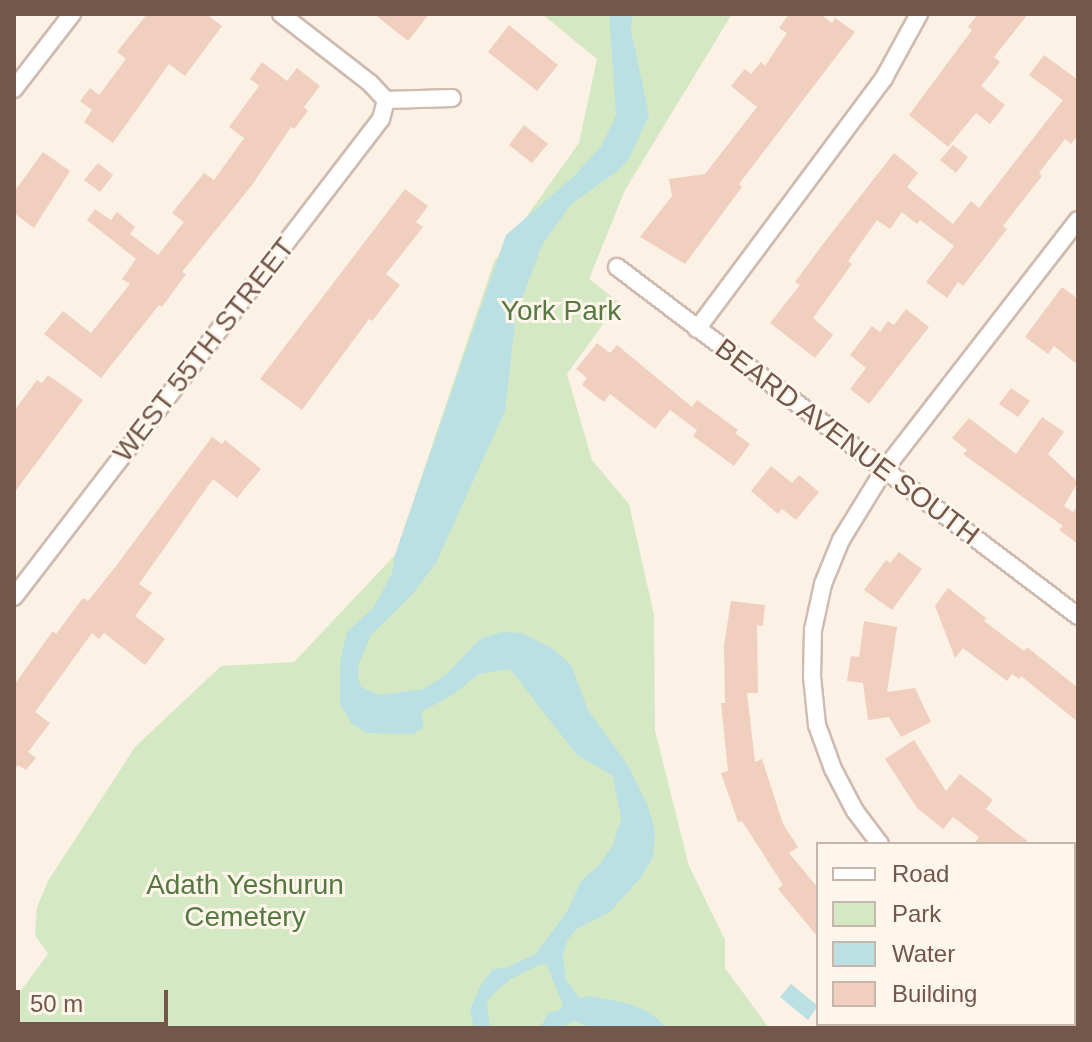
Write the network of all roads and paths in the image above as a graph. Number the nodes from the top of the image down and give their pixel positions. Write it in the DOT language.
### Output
graph roads {
  1 [pos="72,14"];
  2 [pos="281,14"];
  3 [pos="919,14"];
  4 [pos="14,89"];
  5 [pos="452,98"];
  6 [pos="386,100"];
  7 [pos="1077,224"];
  8 [pos="617,267"];
  9 [pos="697,329"];
  10 [pos="884,470"];
  11 [pos="17,586"];
  12 [pos="1078,616"];
  13 [pos="878,842"];
  1 -- 4 [label="street"];
  2 -- 6 [label="street"];
  3 -- 9 [label="street"];
  5 -- 6 [label="street"];
  6 -- 11 [label="street, WEST 55TH STREET"];
  7 -- 10 [label="street"];
  8 -- 9 [label="street, BEARD AVENUE SOUTH"];
  9 -- 10 [label="street, BEARD AVENUE SOUTH"];
  10 -- 12 [label="street, BEARD AVENUE SOUTH"];
  10 -- 13 [label="street"];
}
